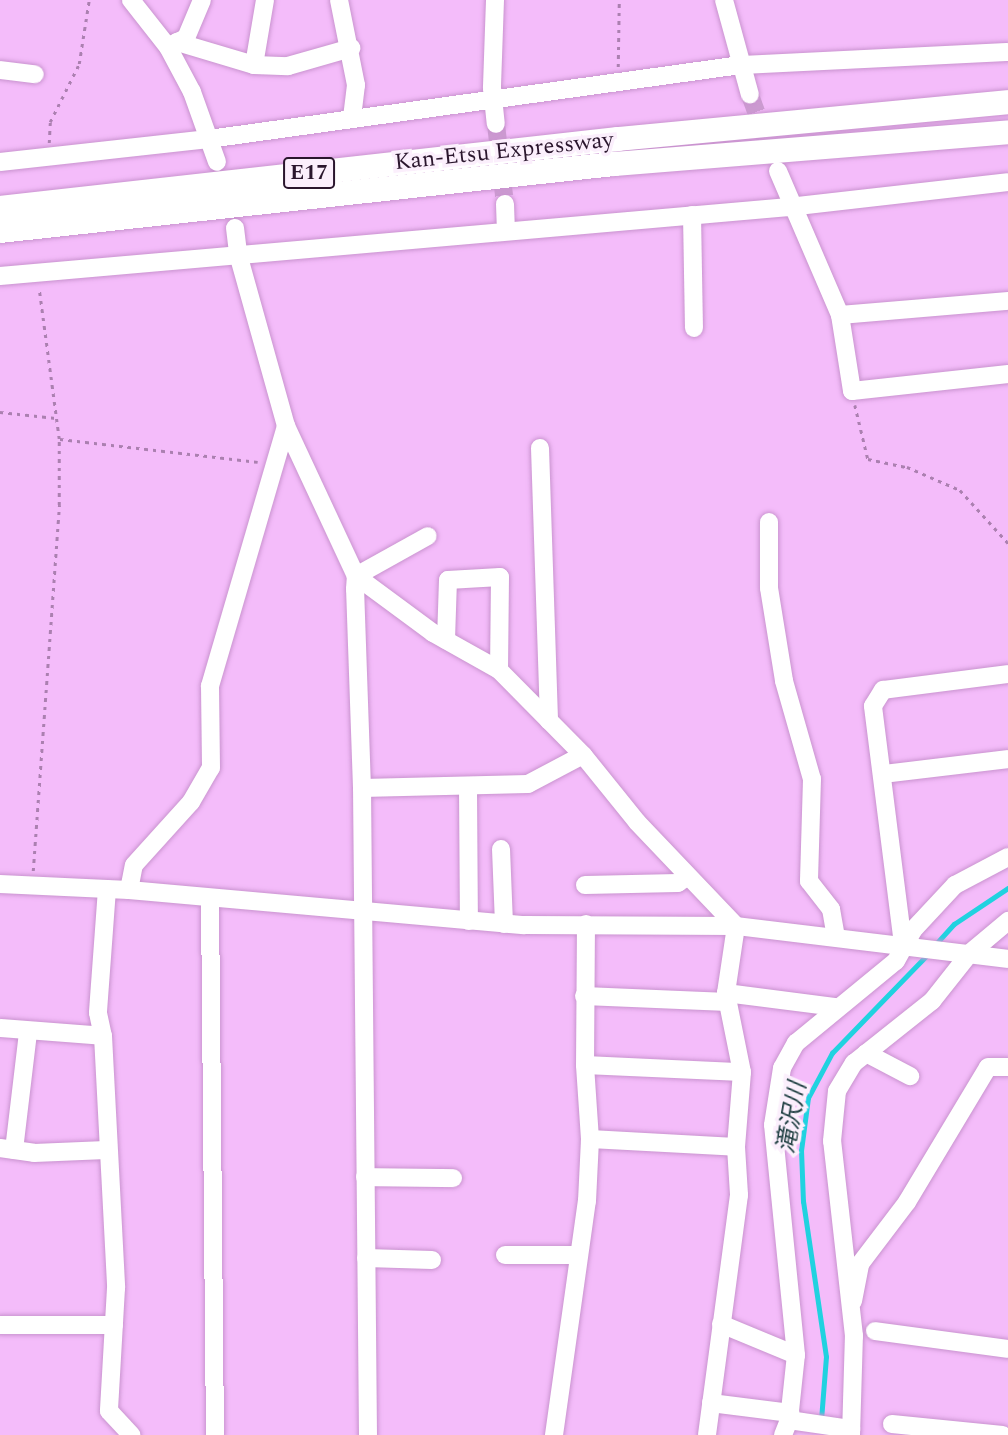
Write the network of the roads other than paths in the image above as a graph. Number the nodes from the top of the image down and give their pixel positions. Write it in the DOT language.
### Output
graph roads {
  1 [pos="131,0"];
  2 [pos="202,0"];
  3 [pos="265,0"];
  4 [pos="339,0"];
  5 [pos="495,0"];
  6 [pos="724,0"];
  7 [pos="173,45"];
  8 [pos="351,48"];
  9 [pos="1008,51"];
  10 [pos="254,65"];
  11 [pos="741,65"];
  12 [pos="0,70"];
  13 [pos="35,74"];
  14 [pos="750,95"];
  15 [pos="494,101"];
  16 [pos="1008,102"];
  17 [pos="352,116"];
  18 [pos="496,124"];
  19 [pos="1008,132"];
  20 [pos="209,139"];
  21 [pos="0,162"];
  22 [pos="217,162"];
  23 [pos="778,171"];
  24 [pos="1008,182"];
  25 [pos="505,204"];
  26 [pos="789,207"];
  27 [pos="0,208"];
  28 [pos="692,215"];
  29 [pos="235,228"];
  30 [pos="0,231"];
  31 [pos="506,231"];
  32 [pos="238,254"];
  33 [pos="0,276"];
  34 [pos="1008,302"];
  35 [pos="839,315"];
  36 [pos="694,328"];
  37 [pos="1008,374"];
  38 [pos="286,426"];
  39 [pos="540,448"];
  40 [pos="769,522"];
  41 [pos="428,536"];
  42 [pos="356,576"];
  43 [pos="446,640"];
  44 [pos="499,670"];
  45 [pos="1008,674"];
  46 [pos="549,721"];
  47 [pos="583,755"];
  48 [pos="1008,759"];
  49 [pos="883,774"];
  50 [pos="362,788"];
  51 [pos="468,788"];
  52 [pos="501,849"];
  53 [pos="1008,857"];
  54 [pos="688,876"];
  55 [pos="0,884"];
  56 [pos="585,885"];
  57 [pos="107,890"];
  58 [pos="130,890"];
  59 [pos="210,899"];
  60 [pos="362,912"];
  61 [pos="469,921"];
  62 [pos="1008,922"];
  63 [pos="504,924"];
  64 [pos="586,924"];
  65 [pos="736,926"];
  66 [pos="836,936"];
  67 [pos="904,944"];
  68 [pos="970,953"];
  69 [pos="1008,959"];
  70 [pos="584,996"];
  71 [pos="727,998"];
  72 [pos="835,1007"];
  73 [pos="0,1028"];
  74 [pos="29,1032"];
  75 [pos="103,1036"];
  76 [pos="866,1053"];
  77 [pos="585,1065"];
  78 [pos="1008,1067"];
  79 [pos="742,1072"];
  80 [pos="910,1076"];
  81 [pos="590,1139"];
  82 [pos="736,1147"];
  83 [pos="7,1149"];
  84 [pos="106,1150"];
  85 [pos="365,1177"];
  86 [pos="453,1178"];
  87 [pos="505,1255"];
  88 [pos="579,1255"];
  89 [pos="366,1258"];
  90 [pos="432,1259"];
  91 [pos="850,1316"];
  92 [pos="721,1324"];
  93 [pos="0,1325"];
  94 [pos="114,1325"];
  95 [pos="876,1331"];
  96 [pos="1008,1349"];
  97 [pos="796,1355"];
  98 [pos="711,1403"];
  99 [pos="787,1423"];
  100 [pos="892,1424"];
  101 [pos="851,1432"];
  102 [pos="131,1435"];
  103 [pos="215,1435"];
  104 [pos="368,1435"];
  105 [pos="554,1435"];
  106 [pos="707,1435"];
  107 [pos="1002,1435"];
  1 -- 7 [label="street"];
  2 -- 7 [label="street"];
  3 -- 10 [label="street"];
  4 -- 8 [label="street"];
  5 -- 15 [label="street"];
  6 -- 11 [label="street"];
  7 -- 10 [label="street"];
  7 -- 20 [label="street"];
  8 -- 10 [label="street"];
  8 -- 17 [label="street"];
  9 -- 11 [label="street"];
  11 -- 14 [label="street"];
  11 -- 15 [label="street"];
  12 -- 13 [label="street"];
  15 -- 17 [label="street"];
  15 -- 18 [label="street"];
  16 -- 27 [label="highway, Kan-Etsu Expressway / E17"];
  17 -- 20 [label="street"];
  19 -- 30 [label="highway, Kan-Etsu Expressway / E17"];
  20 -- 21 [label="street"];
  20 -- 22 [label="street"];
  23 -- 26 [label="street"];
  24 -- 26 [label="street"];
  25 -- 31 [label="street"];
  26 -- 28 [label="street"];
  26 -- 35 [label="street"];
  28 -- 31 [label="street"];
  28 -- 36 [label="street"];
  29 -- 32 [label="street"];
  31 -- 32 [label="street"];
  32 -- 33 [label="street"];
  32 -- 38 [label="street"];
  34 -- 35 [label="street"];
  35 -- 37 [label="street"];
  38 -- 42 [label="street"];
  38 -- 58 [label="street"];
  39 -- 46 [label="street"];
  40 -- 66 [label="street"];
  41 -- 42 [label="street"];
  42 -- 43 [label="street"];
  42 -- 50 [label="street"];
  43 -- 44 [label="street"];
  43 -- 44 [label="street"];
  44 -- 46 [label="street"];
  45 -- 49 [label="street"];
  46 -- 47 [label="street"];
  47 -- 51 [label="street"];
  47 -- 54 [label="street"];
  48 -- 49 [label="street"];
  49 -- 67 [label="street"];
  50 -- 51 [label="street"];
  50 -- 60 [label="street"];
  51 -- 61 [label="street"];
  52 -- 63 [label="street"];
  53 -- 67 [label="street"];
  54 -- 56 [label="street"];
  54 -- 65 [label="street"];
  55 -- 57 [label="street"];
  57 -- 58 [label="street"];
  57 -- 75 [label="street"];
  58 -- 59 [label="street"];
  59 -- 60 [label="street"];
  59 -- 103 [label="street"];
  60 -- 61 [label="street"];
  60 -- 85 [label="street"];
  61 -- 63 [label="street"];
  62 -- 68 [label="street"];
  63 -- 64 [label="street"];
  64 -- 65 [label="street"];
  64 -- 70 [label="street"];
  65 -- 66 [label="street"];
  65 -- 71 [label="street"];
  66 -- 67 [label="street"];
  67 -- 68 [label="street"];
  67 -- 72 [label="street"];
  68 -- 69 [label="street"];
  68 -- 76 [label="street"];
  70 -- 71 [label="street"];
  70 -- 77 [label="street"];
  71 -- 72 [label="street"];
  71 -- 79 [label="street"];
  72 -- 97 [label="street"];
  73 -- 74 [label="street"];
  74 -- 75 [label="street"];
  74 -- 83 [label="street"];
  75 -- 84 [label="street"];
  76 -- 80 [label="street"];
  76 -- 91 [label="street"];
  77 -- 79 [label="street"];
  77 -- 81 [label="street"];
  78 -- 91 [label="street"];
  79 -- 82 [label="street"];
  81 -- 82 [label="street"];
  81 -- 88 [label="street"];
  82 -- 92 [label="street"];
  83 -- 84 [label="street"];
  84 -- 94 [label="street"];
  85 -- 86 [label="street"];
  85 -- 89 [label="street"];
  87 -- 88 [label="street"];
  88 -- 105 [label="street"];
  89 -- 90 [label="street"];
  89 -- 104 [label="street"];
  91 -- 101 [label="street"];
  92 -- 97 [label="street"];
  92 -- 98 [label="street"];
  93 -- 94 [label="street"];
  94 -- 102 [label="street"];
  95 -- 96 [label="street"];
  97 -- 99 [label="street"];
  98 -- 99 [label="street"];
  98 -- 106 [label="street"];
  99 -- 101 [label="street"];
  100 -- 107 [label="street"];
}
